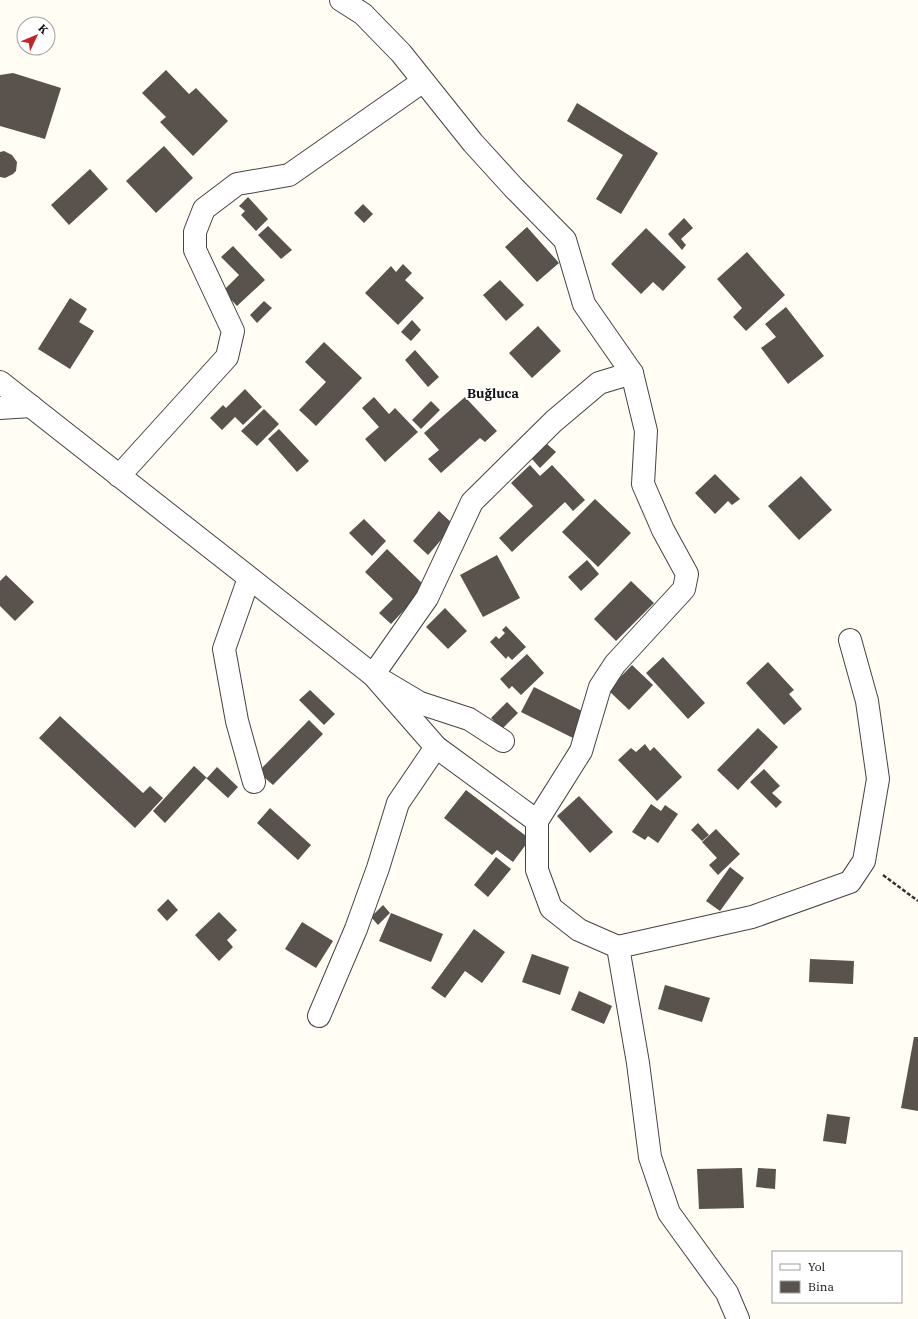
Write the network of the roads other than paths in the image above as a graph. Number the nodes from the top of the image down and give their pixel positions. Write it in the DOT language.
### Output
graph roads {
  1 [pos="341,0"];
  2 [pos="422,82"];
  3 [pos="632,373"];
  4 [pos="0,382"];
  5 [pos="31,406"];
  6 [pos="0,408"];
  7 [pos="119,476"];
  8 [pos="249,578"];
  9 [pos="850,640"];
  10 [pos="373,675"];
  11 [pos="503,741"];
  12 [pos="436,747"];
  13 [pos="254,782"];
  14 [pos="537,821"];
  15 [pos="618,947"];
  16 [pos="319,1016"];
  17 [pos="738,1319"];
  1 -- 2 [label="street"];
  2 -- 3 [label="street"];
  2 -- 7 [label="street"];
  3 -- 10 [label="street"];
  3 -- 14 [label="street"];
  4 -- 5 [label="street"];
  5 -- 6 [label="street"];
  5 -- 7 [label="street"];
  7 -- 8 [label="street"];
  8 -- 10 [label="street"];
  8 -- 13 [label="street"];
  9 -- 15 [label="street"];
  10 -- 11 [label="street"];
  10 -- 12 [label="street"];
  12 -- 14 [label="street"];
  12 -- 16 [label="street"];
  14 -- 15 [label="street"];
  15 -- 17 [label="street"];
}
